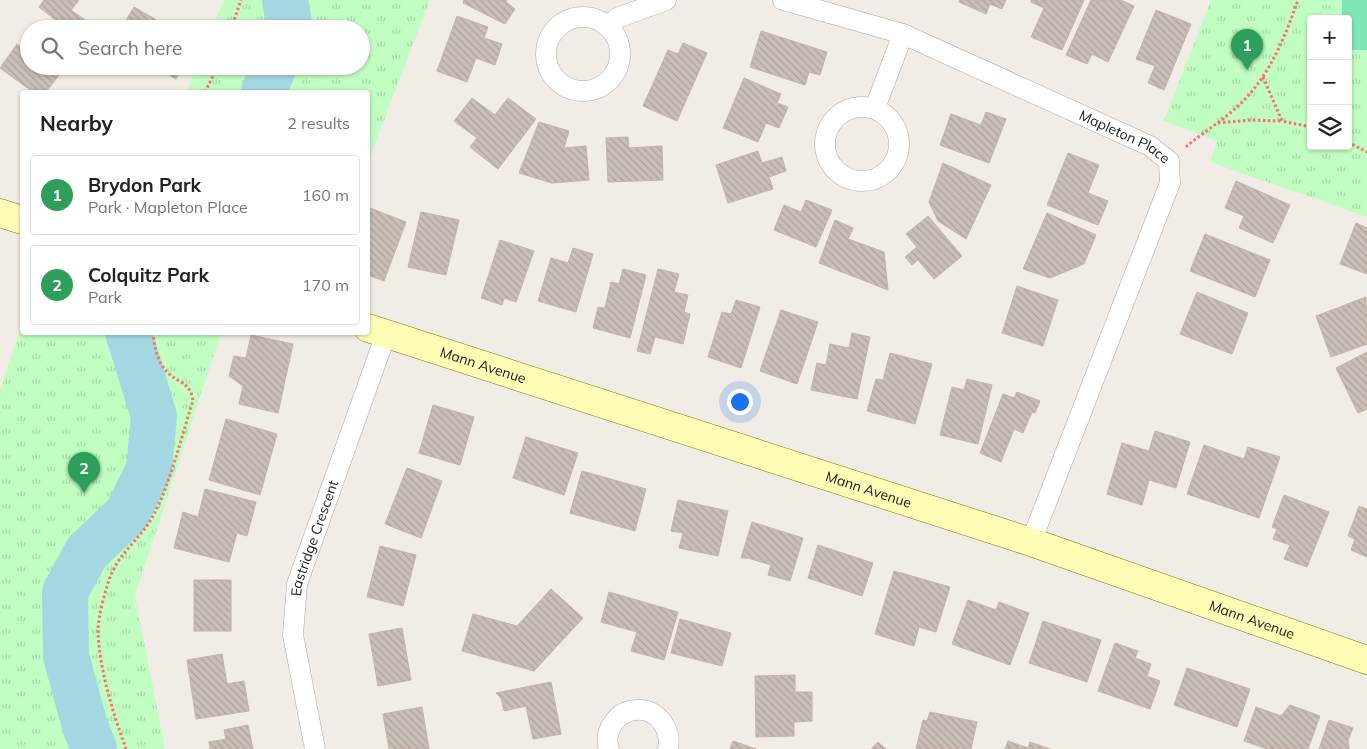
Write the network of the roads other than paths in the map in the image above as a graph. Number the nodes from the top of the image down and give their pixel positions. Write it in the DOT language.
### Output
graph roads {
  1 [pos="666,0"];
  2 [pos="783,0"];
  3 [pos="608,26"];
  4 [pos="903,34"];
  5 [pos="875,108"];
  6 [pos="0,213"];
  7 [pos="20,219"];
  8 [pos="377,331"];
  9 [pos="1031,542"];
  10 [pos="1367,660"];
  11 [pos="316,749"];
  12 [pos="608,749"];
  13 [pos="668,749"];
  1 -- 3 [label="street"];
  2 -- 4 [label="street, Mapleton Place"];
  4 -- 5 [label="street"];
  4 -- 9 [label="street, Mapleton Place"];
  6 -- 7 [label="main road"];
  8 -- 9 [label="main road, Mann Avenue"];
  8 -- 11 [label="street, Eastridge Crescent"];
  9 -- 10 [label="main road, Mann Avenue"];
  12 -- 13 [label="street"];
}
